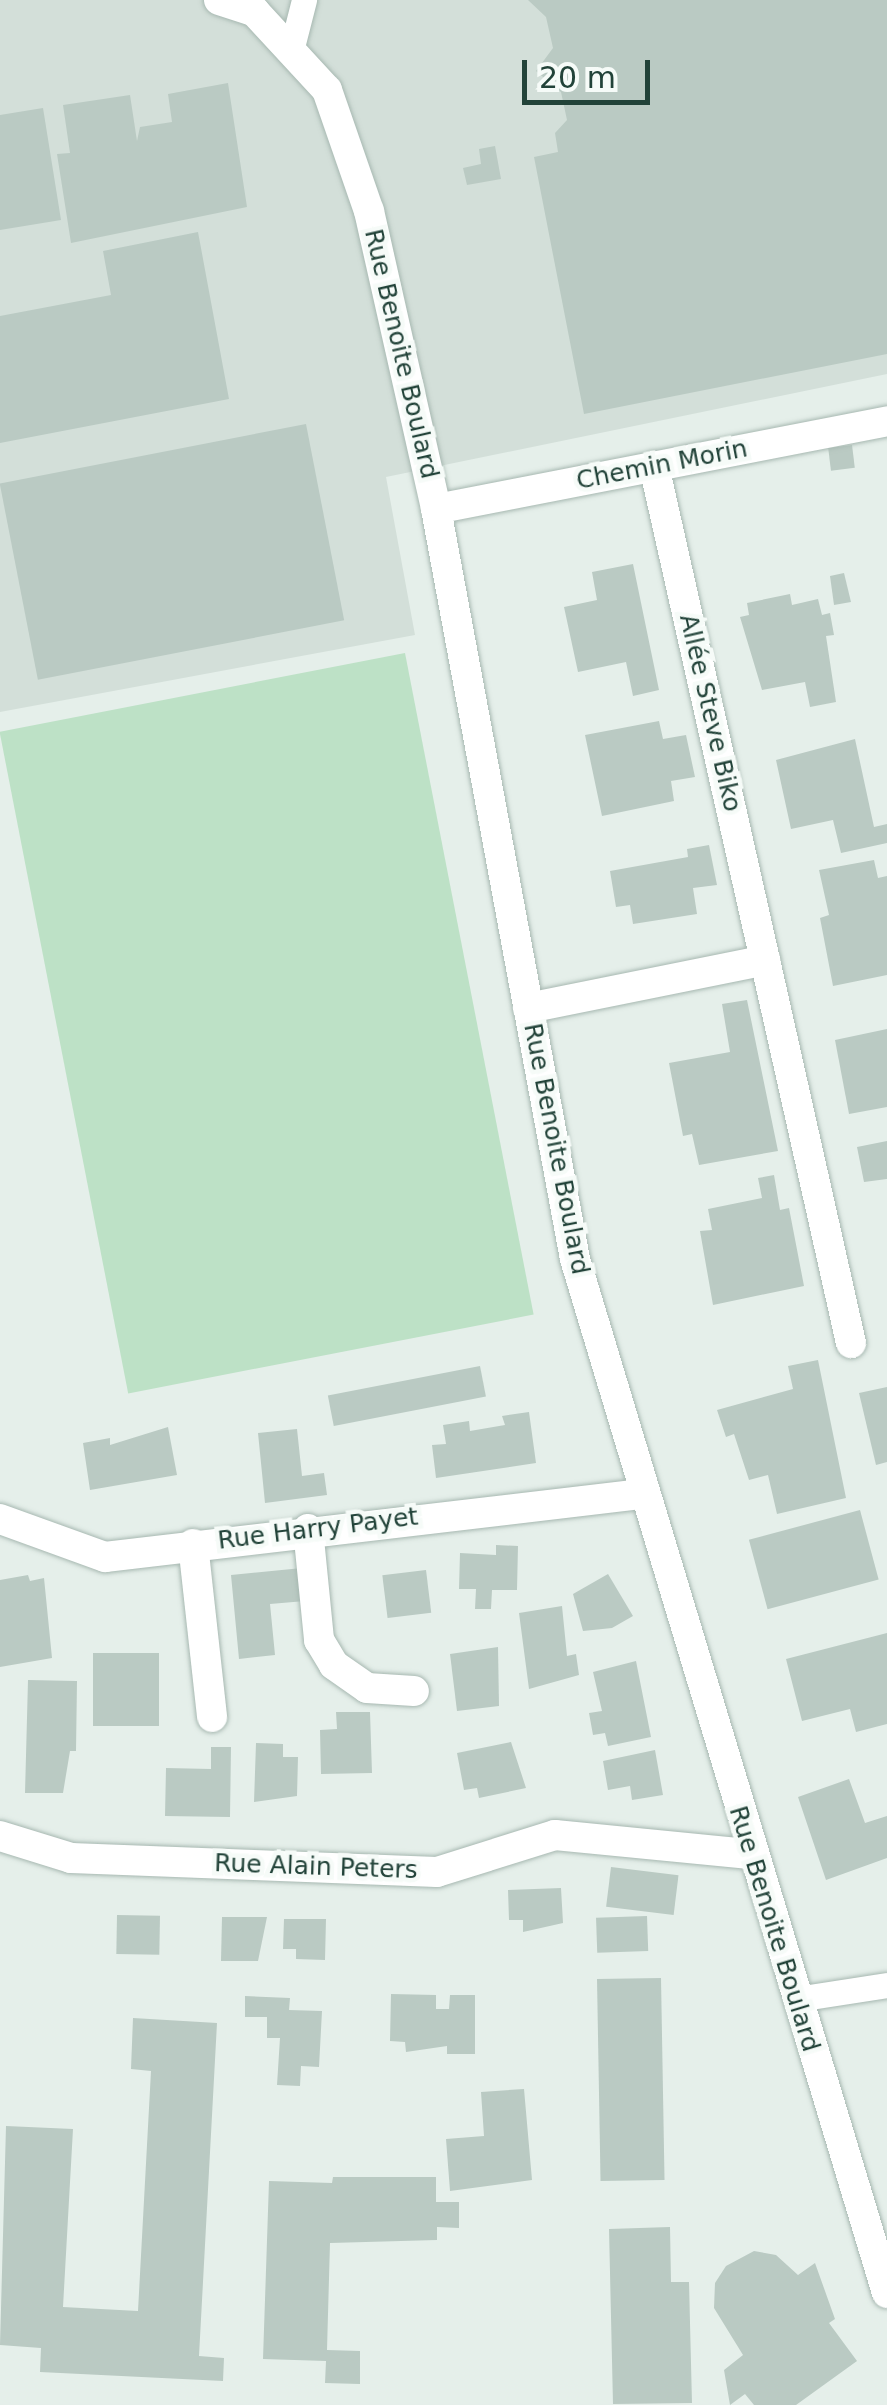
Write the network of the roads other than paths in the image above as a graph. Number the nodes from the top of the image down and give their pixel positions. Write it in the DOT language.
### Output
graph roads {
  1 [pos="219,0"];
  2 [pos="304,0"];
  3 [pos="291,51"];
  4 [pos="887,421"];
  5 [pos="654,466"];
  6 [pos="436,509"];
  7 [pos="765,960"];
  8 [pos="528,1008"];
  9 [pos="851,1343"];
  10 [pos="642,1494"];
  11 [pos="0,1519"];
  12 [pos="308,1529"];
  13 [pos="193,1544"];
  14 [pos="414,1692"];
  15 [pos="212,1717"];
  16 [pos="0,1836"];
  17 [pos="750,1854"];
  18 [pos="887,1984"];
  19 [pos="796,1999"];
  20 [pos="887,2292"];
  1 -- 3 [label="street, Rue Benoite Boulard"];
  2 -- 3 [label="lane"];
  3 -- 6 [label="street, Rue Benoite Boulard"];
  4 -- 5 [label="street, Chemin Morin"];
  5 -- 6 [label="street, Chemin Morin"];
  5 -- 7 [label="street, Allée Steve Biko"];
  6 -- 8 [label="street, Rue Benoite Boulard"];
  7 -- 8 [label="street"];
  7 -- 9 [label="street, Allée Steve Biko"];
  8 -- 10 [label="street, Rue Benoite Boulard"];
  10 -- 12 [label="street, Rue Harry Payet"];
  10 -- 17 [label="street, Rue Benoite Boulard"];
  11 -- 13 [label="street, Rue Harry Payet"];
  12 -- 13 [label="street, Rue Harry Payet"];
  12 -- 14 [label="street"];
  13 -- 15 [label="street"];
  16 -- 17 [label="street, Rue Alain Peters"];
  17 -- 19 [label="street, Rue Benoite Boulard"];
  18 -- 19 [label="lane"];
  19 -- 20 [label="street, Rue Benoite Boulard"];
}
